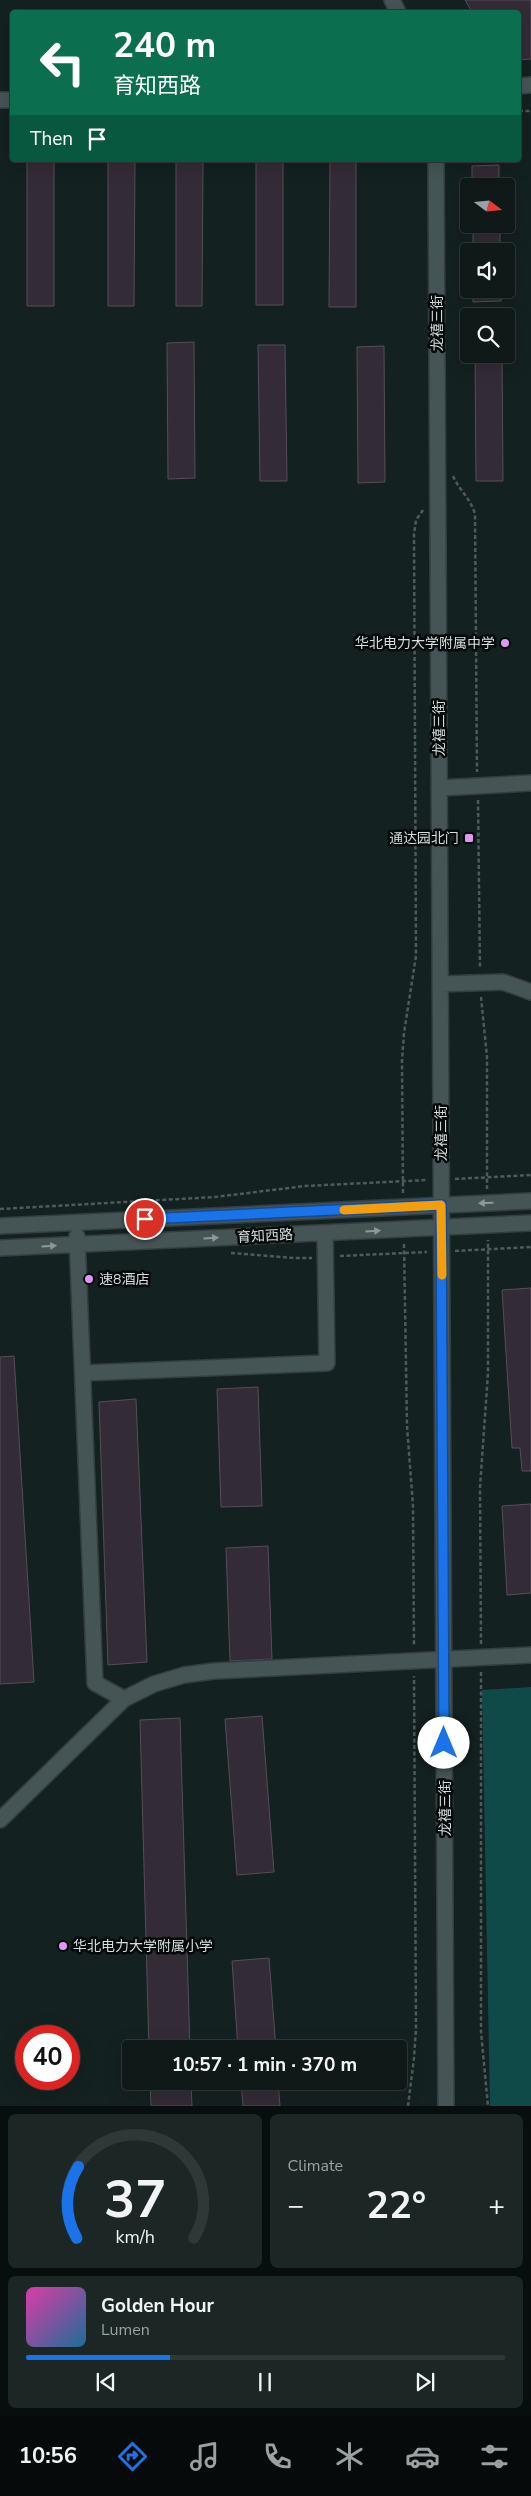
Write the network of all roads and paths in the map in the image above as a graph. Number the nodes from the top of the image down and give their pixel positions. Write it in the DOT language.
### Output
graph roads {
  1 [pos="436,162"];
  2 [pos="452,472"];
  3 [pos="426,506"];
  4 [pos="531,783"];
  5 [pos="478,786"];
  6 [pos="439,788"];
  7 [pos="480,982"];
  8 [pos="440,984"];
  9 [pos="531,992"];
  10 [pos="487,1165"];
  11 [pos="403,1168"];
  12 [pos="531,1176"];
  13 [pos="500,1177"];
  14 [pos="391,1182"];
  15 [pos="531,1201"];
  16 [pos="441,1205"];
  17 [pos="0,1209"];
  18 [pos="76,1222"];
  19 [pos="531,1223"];
  20 [pos="0,1226"];
  21 [pos="442,1227"];
  22 [pos="325,1233"];
  23 [pos="77,1244"];
  24 [pos="531,1247"];
  25 [pos="0,1248"];
  26 [pos="500,1248"];
  27 [pos="226,1253"];
  28 [pos="390,1254"];
  29 [pos="326,1257"];
  30 [pos="404,1264"];
  31 [pos="487,1266"];
  32 [pos="83,1373"];
  33 [pos="481,1638"];
  34 [pos="414,1639"];
  35 [pos="531,1655"];
  36 [pos="444,1660"];
  37 [pos="124,1698"];
  38 [pos="414,1703"];
  39 [pos="481,1703"];
  40 [pos="0,1820"];
  41 [pos="408,2106"];
  42 [pos="446,2106"];
  43 [pos="488,2106"];
  1 -- 6 [label="street, 龙禧三街"];
  2 -- 5 [label="path"];
  3 -- 11 [label="path"];
  4 -- 5 [label="street"];
  5 -- 6 [label="street"];
  5 -- 7 [label="path"];
  6 -- 8 [label="street, 龙禧三街"];
  7 -- 8 [label="street"];
  7 -- 9 [label="street"];
  7 -- 10 [label="path"];
  8 -- 16 [label="street, 龙禧三街"];
  12 -- 13 [label="path"];
  14 -- 17 [label="path"];
  15 -- 16 [label="street, 育知西路, one-way"];
  16 -- 18 [label="street, 育知西路"];
  16 -- 21 [label="street, 龙禧三街"];
  18 -- 20 [label="street, 育知西路"];
  18 -- 23 [label="street"];
  19 -- 21 [label="street, 育知西路"];
  22 -- 21 [label="street, 育知西路, one-way"];
  21 -- 36 [label="street, 龙禧三街"];
  23 -- 22 [label="street, 育知西路, one-way"];
  22 -- 29 [label="street"];
  25 -- 23 [label="street, 育知西路, one-way"];
  23 -- 32 [label="street"];
  24 -- 26 [label="path"];
  27 -- 29 [label="path"];
  28 -- 29 [label="path"];
  29 -- 32 [label="street"];
  30 -- 34 [label="path"];
  31 -- 33 [label="path"];
  32 -- 37 [label="street"];
  35 -- 36 [label="street"];
  36 -- 37 [label="street"];
  36 -- 42 [label="street, 龙禧三街"];
  37 -- 40 [label="street"];
  38 -- 41 [label="path"];
  39 -- 43 [label="path"];
}
